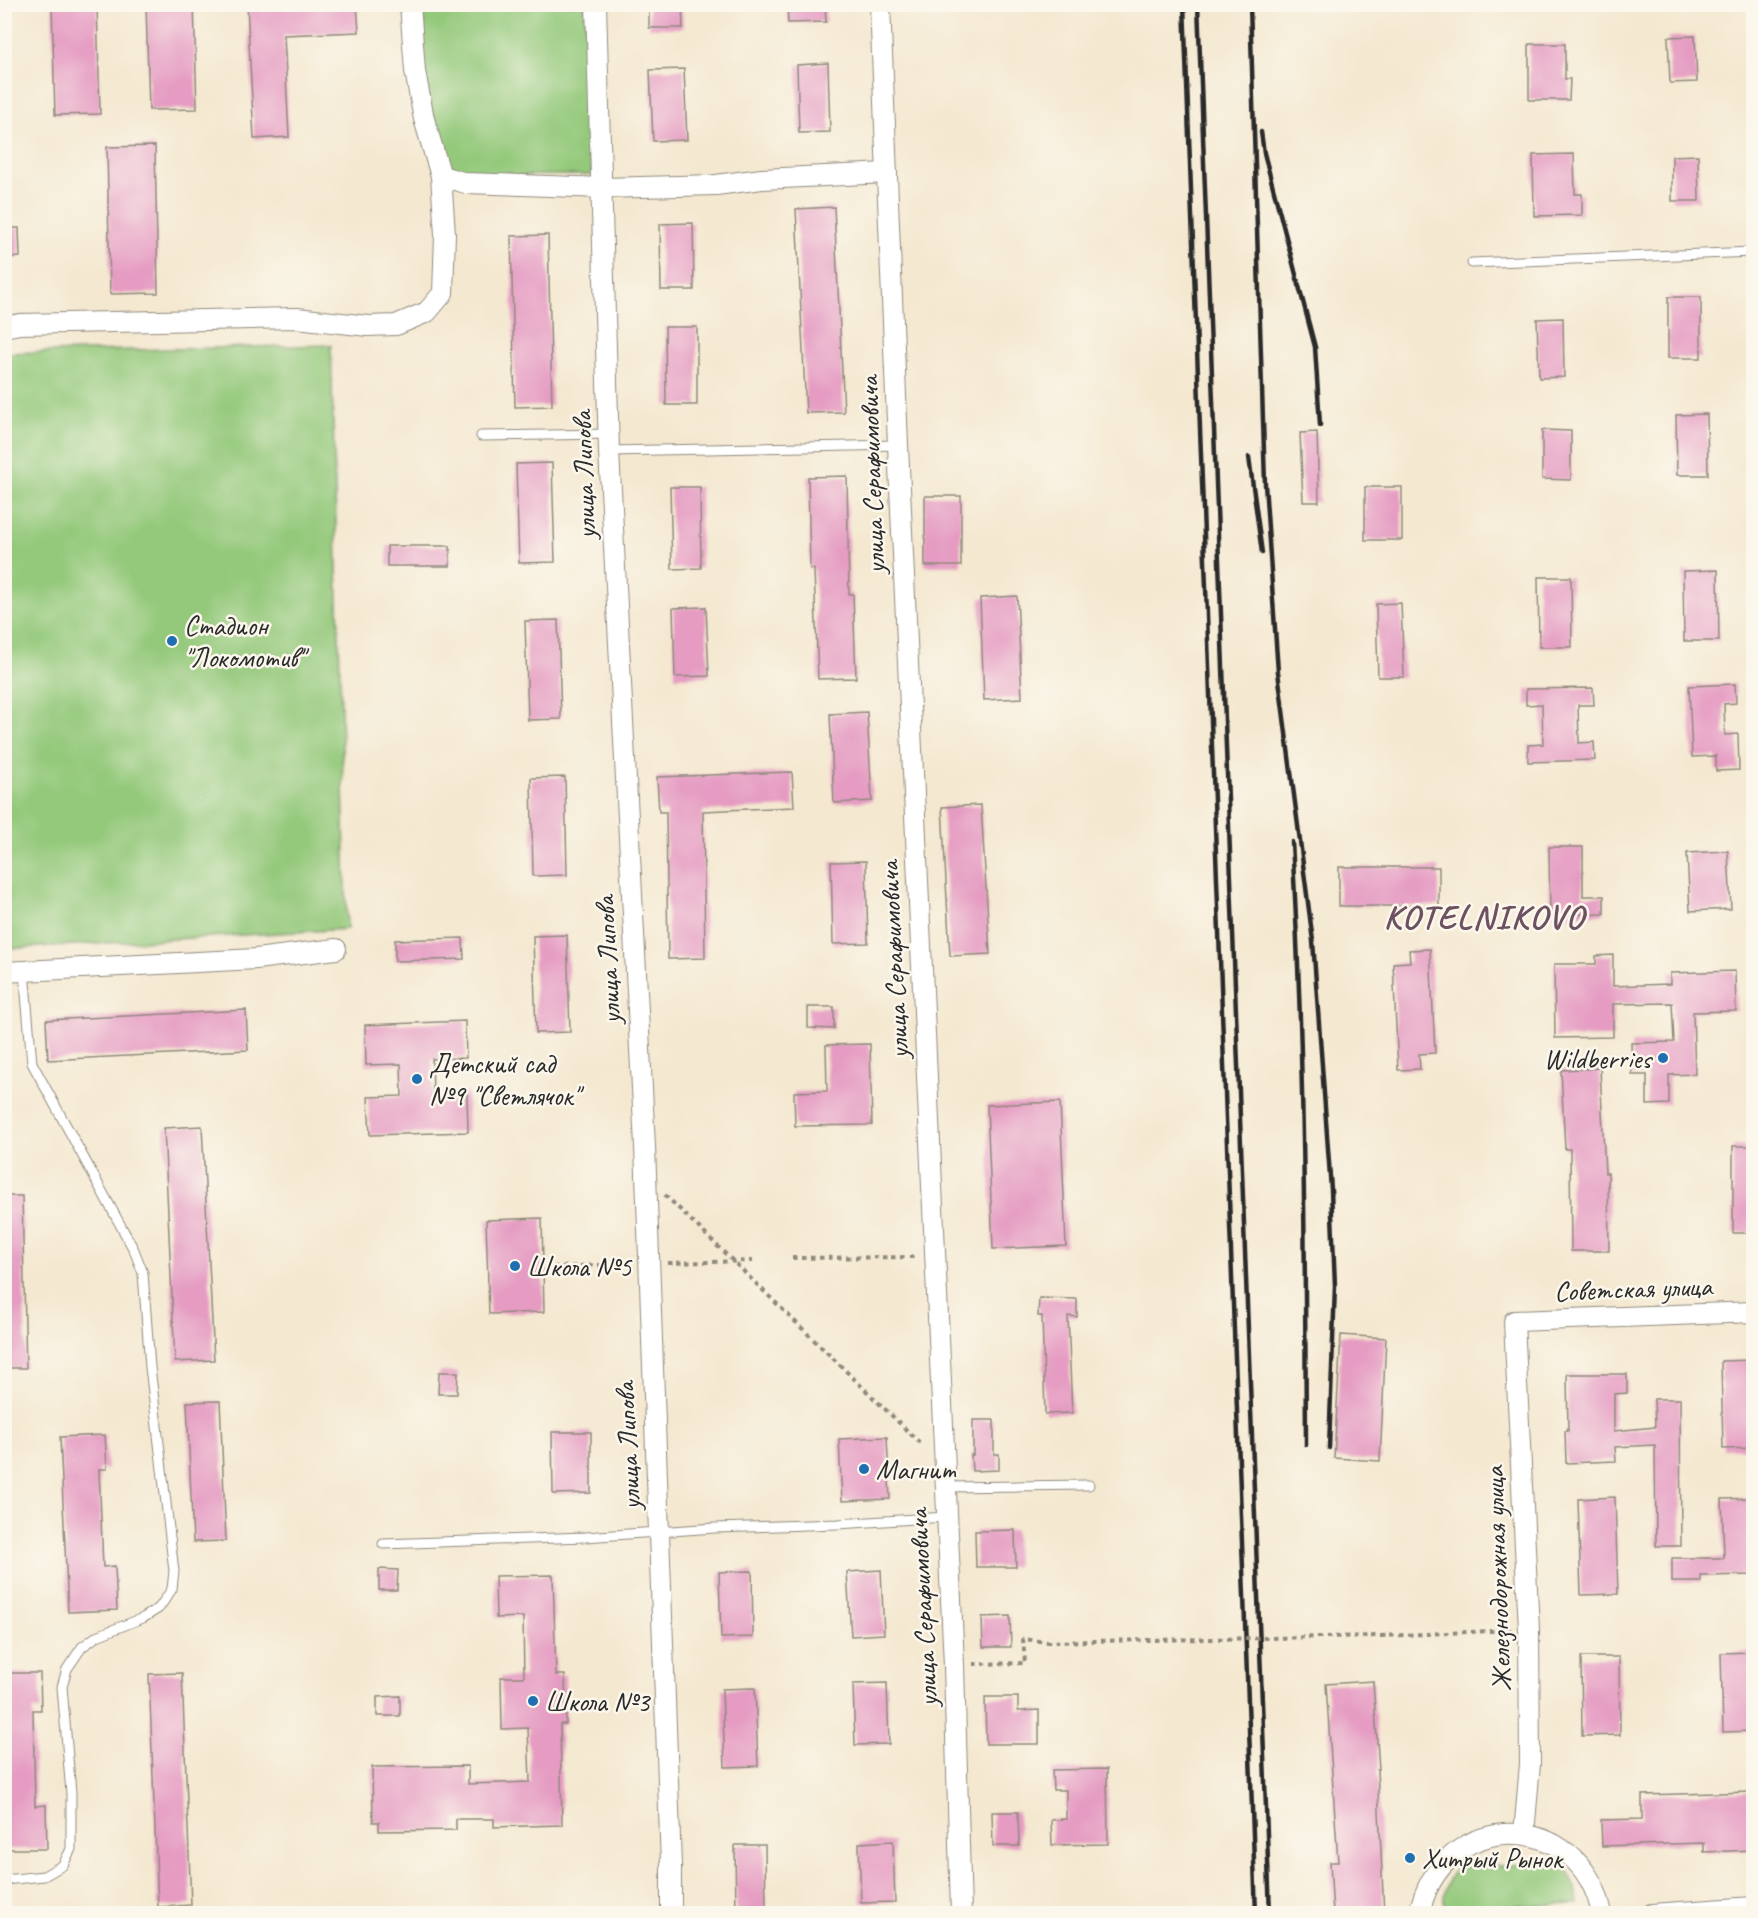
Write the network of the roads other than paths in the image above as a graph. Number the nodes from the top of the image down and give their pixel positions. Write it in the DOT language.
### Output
graph roads {
  1 [pos="410,4"];
  2 [pos="596,4"];
  3 [pos="880,4"];
  4 [pos="887,173"];
  5 [pos="441,176"];
  6 [pos="603,188"];
  7 [pos="1754,252"];
  8 [pos="1472,263"];
  9 [pos="4,327"];
  10 [pos="481,436"];
  11 [pos="609,442"];
  12 [pos="898,446"];
  13 [pos="336,949"];
  14 [pos="14,972"];
  15 [pos="1754,1312"];
  16 [pos="1514,1322"];
  17 [pos="1089,1485"];
  18 [pos="945,1487"];
  19 [pos="946,1517"];
  20 [pos="660,1532"];
  21 [pos="383,1544"];
  22 [pos="1524,1834"];
  23 [pos="4,1880"];
  24 [pos="1754,1907"];
  25 [pos="671,1914"];
  26 [pos="961,1914"];
  27 [pos="1419,1914"];
  28 [pos="1602,1914"];
  29 [pos="1652,1914"];
  1 -- 5 [label="street"];
  2 -- 6 [label="street, улица Липова"];
  3 -- 4 [label="street, улица Серафимовича"];
  4 -- 6 [label="street"];
  4 -- 12 [label="street, улица Серафимовича"];
  5 -- 6 [label="street"];
  5 -- 9 [label="street"];
  6 -- 11 [label="street, улица Липова"];
  7 -- 8 [label="lane"];
  10 -- 11 [label="lane"];
  11 -- 12 [label="lane"];
  11 -- 20 [label="street, улица Липова"];
  12 -- 18 [label="street, улица Серафимовича"];
  13 -- 14 [label="street"];
  14 -- 23 [label="lane"];
  15 -- 16 [label="street, Советская улица"];
  16 -- 22 [label="street, Железнодорожная улица"];
  17 -- 18 [label="lane"];
  18 -- 19 [label="street, улица Серафимовича"];
  19 -- 20 [label="lane"];
  19 -- 26 [label="street, улица Серафимовича"];
  20 -- 21 [label="lane"];
  20 -- 25 [label="street, улица Липова"];
  22 -- 27 [label="street"];
  22 -- 28 [label="street"];
  24 -- 29 [label="street"];
}
